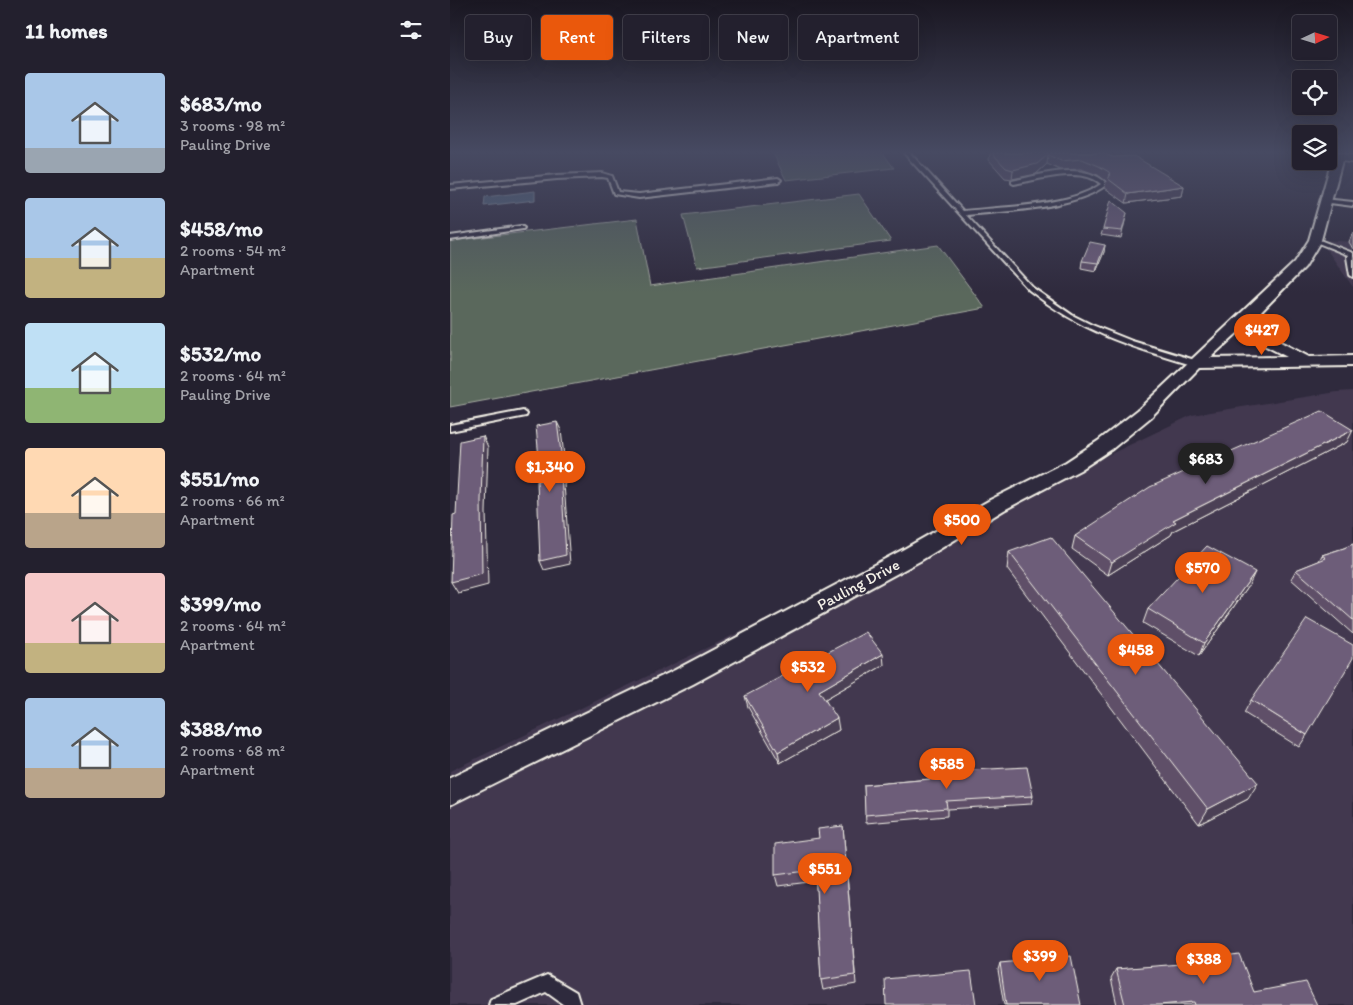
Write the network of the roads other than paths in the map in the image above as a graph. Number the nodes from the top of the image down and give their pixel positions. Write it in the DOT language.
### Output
graph roads {
  1 [pos="952,200"];
  2 [pos="1059,200"];
  3 [pos="1324,201"];
  4 [pos="1353,204"];
  5 [pos="964,213"];
  6 [pos="521,228"];
  7 [pos="450,238"];
  8 [pos="1314,240"];
  9 [pos="1353,255"];
  10 [pos="1353,275"];
  11 [pos="1248,316"];
  12 [pos="1307,360"];
  13 [pos="1353,361"];
  14 [pos="1195,363"];
  15 [pos="523,414"];
  16 [pos="450,428"];
  17 [pos="450,792"];
  18 [pos="497,1005"];
  19 [pos="572,1005"];
  1 -- 5 [label="lane"];
  2 -- 5 [label="lane"];
  3 -- 4 [label="lane"];
  3 -- 8 [label="street, Pauling Drive"];
  5 -- 14 [label="lane"];
  6 -- 7 [label="lane"];
  8 -- 9 [label="lane"];
  8 -- 11 [label="street, Pauling Drive"];
  9 -- 10 [label="lane"];
  11 -- 12 [label="street"];
  11 -- 14 [label="street, Pauling Drive"];
  12 -- 13 [label="street"];
  12 -- 14 [label="street"];
  14 -- 17 [label="street, Pauling Drive"];
  15 -- 16 [label="lane"];
  18 -- 19 [label="lane"];
}
